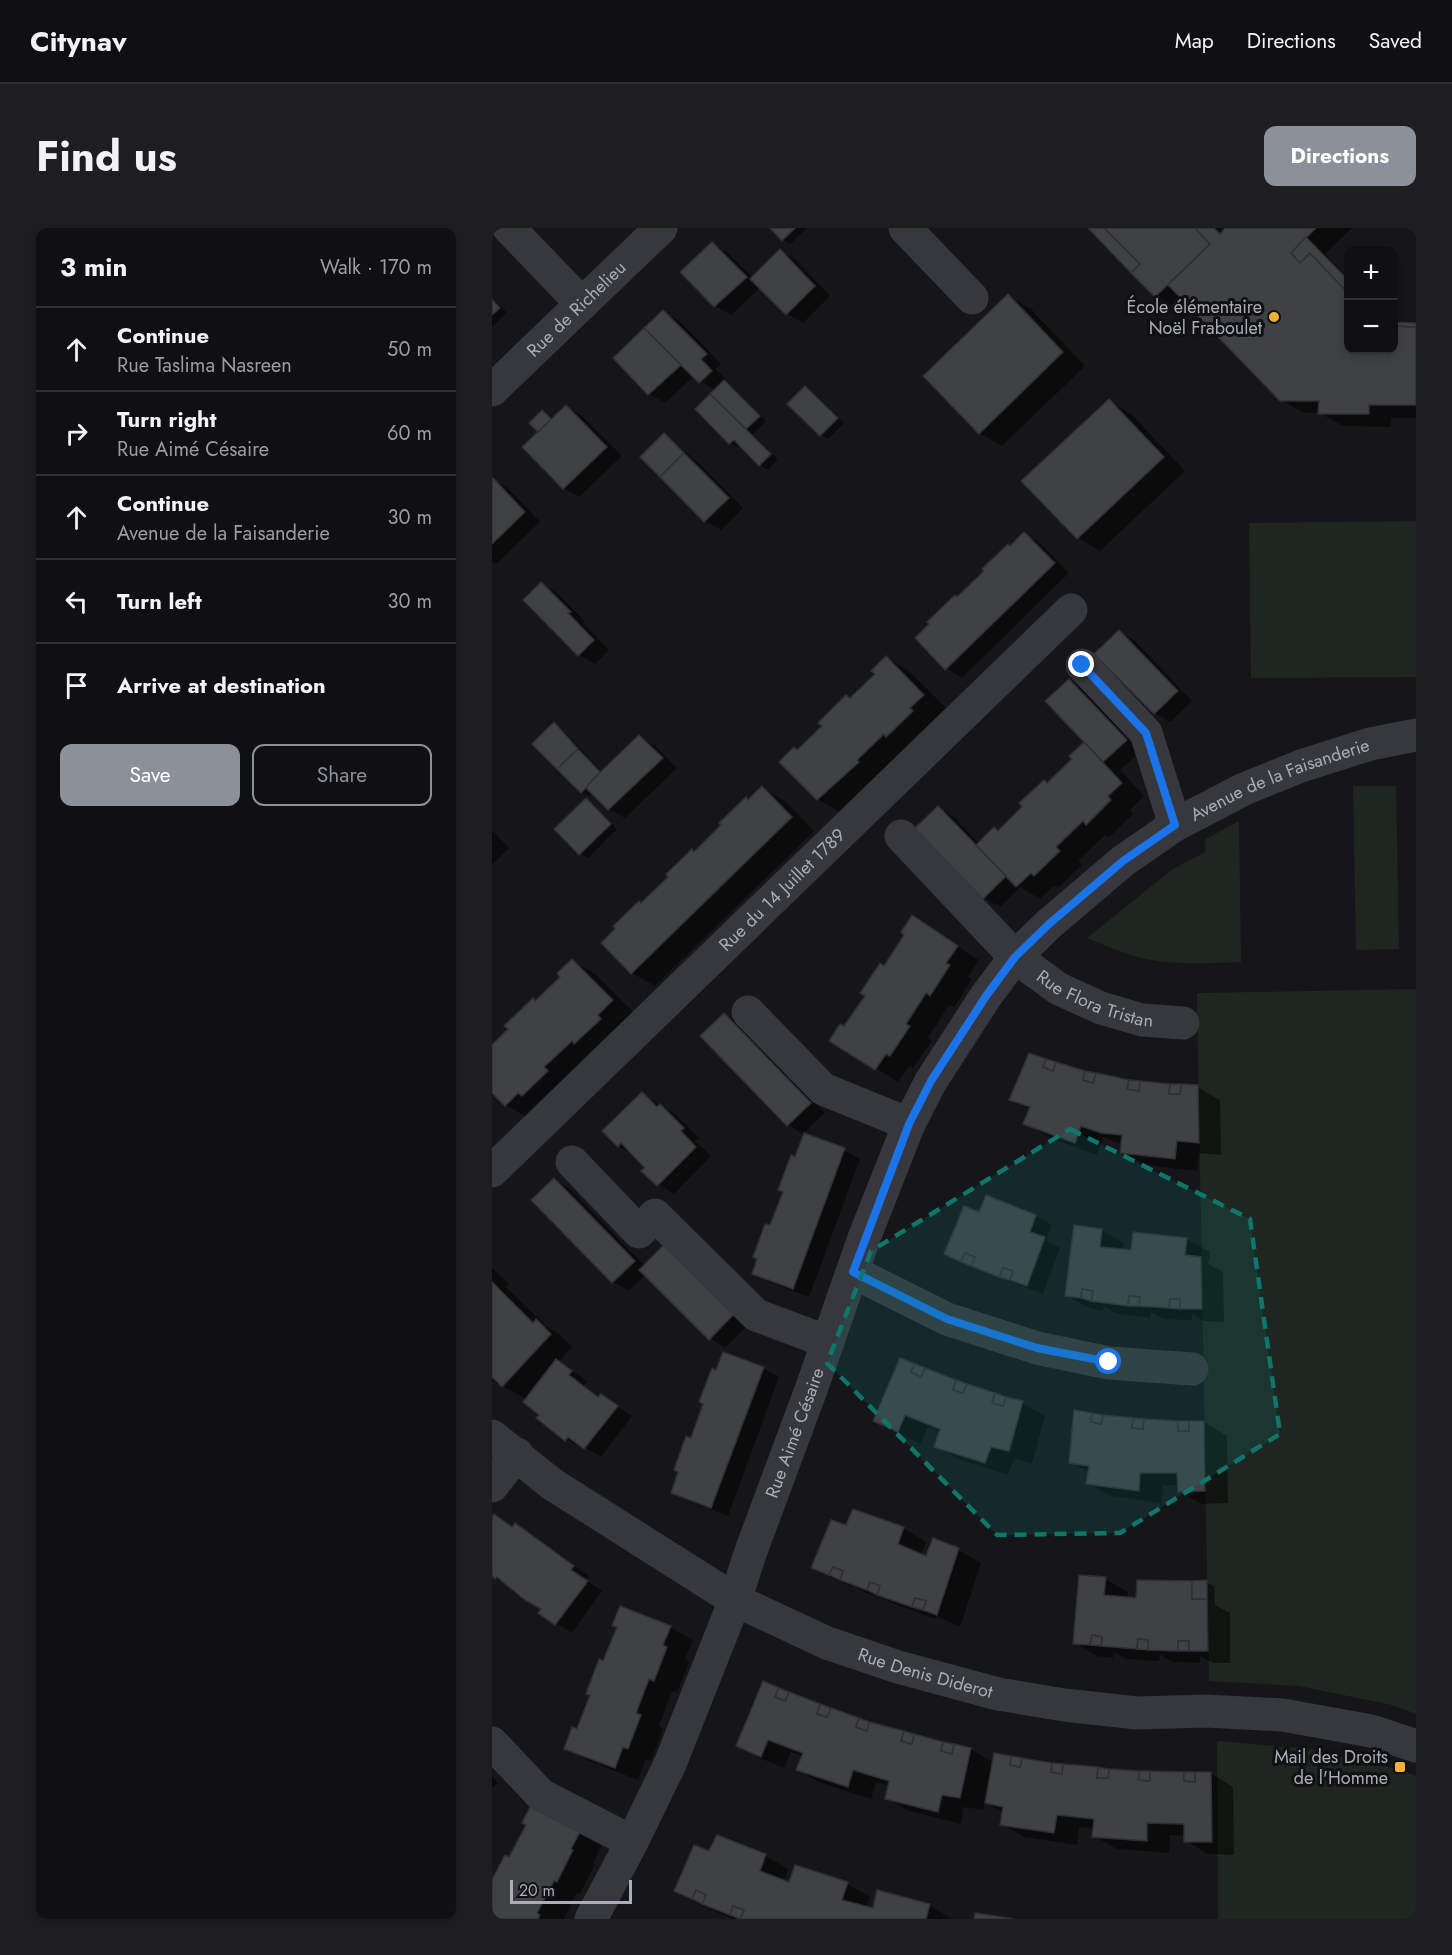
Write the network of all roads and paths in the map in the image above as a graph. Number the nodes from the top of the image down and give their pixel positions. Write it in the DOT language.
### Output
graph roads {
  1 [pos="508,228"];
  2 [pos="661,228"];
  3 [pos="905,228"];
  4 [pos="972,298"];
  5 [pos="582,304"];
  6 [pos="492,390"];
  7 [pos="1071,610"];
  8 [pos="1082,665"];
  9 [pos="1416,735"];
  10 [pos="1175,825"];
  11 [pos="901,836"];
  12 [pos="1015,957"];
  13 [pos="748,1012"];
  14 [pos="1183,1023"];
  15 [pos="909,1124"];
  16 [pos="572,1162"];
  17 [pos="492,1171"];
  18 [pos="853,1272"];
  19 [pos="828,1342"];
  20 [pos="1192,1369"];
  21 [pos="504,1445"];
  22 [pos="492,1486"];
  23 [pos="735,1600"];
  24 [pos="492,1743"];
  25 [pos="1416,1746"];
  26 [pos="632,1842"];
  27 [pos="595,1918"];
  1 -- 5 [label="street"];
  2 -- 5 [label="street, Rue de Richelieu"];
  3 -- 4 [label="street"];
  5 -- 6 [label="street, Rue de Richelieu"];
  7 -- 17 [label="street, Rue du 14 Juillet 1789"];
  8 -- 10 [label="street"];
  9 -- 10 [label="street, Avenue de la Faisanderie"];
  10 -- 12 [label="street, Avenue de la Faisanderie"];
  11 -- 12 [label="street, Rue Flora Tristan"];
  12 -- 14 [label="street, Rue Flora Tristan"];
  12 -- 15 [label="street, Rue Aimé Césaire"];
  13 -- 15 [label="street"];
  15 -- 18 [label="street, Rue Aimé Césaire"];
  16 -- 19 [label="street"];
  18 -- 19 [label="street, Rue Aimé Césaire"];
  18 -- 20 [label="street"];
  19 -- 23 [label="street, Rue Aimé Césaire"];
  21 -- 22 [label="street"];
  21 -- 23 [label="street, Rue Denis Diderot"];
  23 -- 25 [label="street, Rue Denis Diderot"];
  23 -- 26 [label="street, Rue Aimé Césaire"];
  24 -- 26 [label="street"];
  26 -- 27 [label="street, Rue Aimé Césaire"];
}
